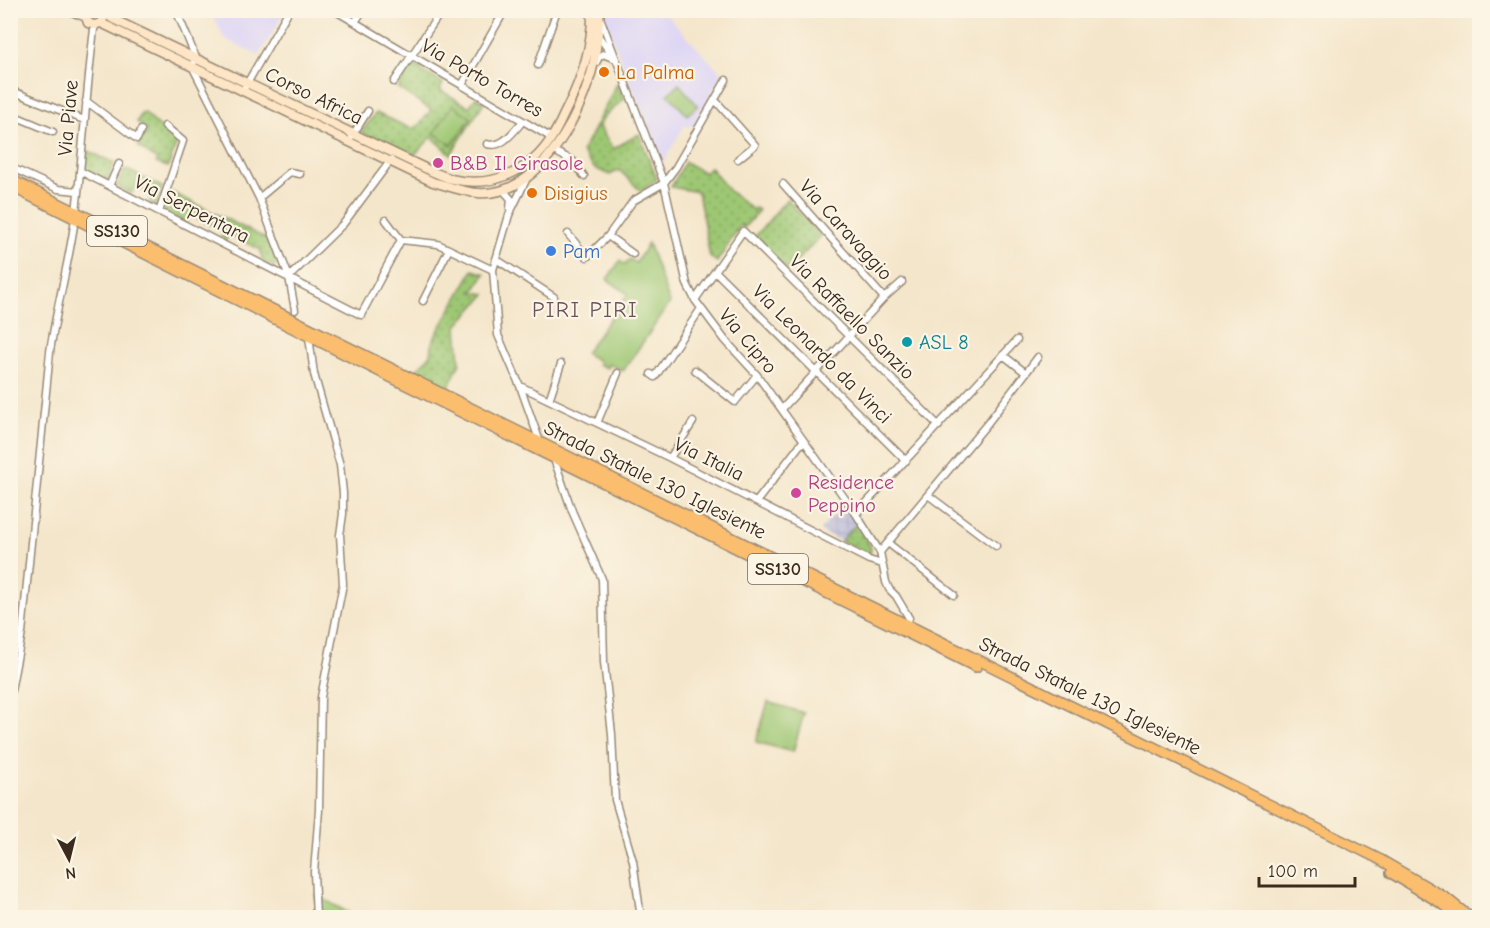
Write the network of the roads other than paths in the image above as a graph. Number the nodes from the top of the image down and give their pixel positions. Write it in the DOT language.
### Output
graph roads {
  1 [pos="69,10"];
  2 [pos="176,10"];
  3 [pos="289,10"];
  4 [pos="334,10"];
  5 [pos="363,10"];
  6 [pos="442,10"];
  7 [pos="505,10"];
  8 [pos="557,10"];
  9 [pos="101,12"];
  10 [pos="87,14"];
  11 [pos="596,14"];
  12 [pos="355,22"];
  13 [pos="95,25"];
  14 [pos="598,36"];
  15 [pos="413,57"];
  16 [pos="616,60"];
  17 [pos="194,62"];
  18 [pos="537,65"];
  19 [pos="591,74"];
  20 [pos="726,81"];
  21 [pos="394,82"];
  22 [pos="462,85"];
  23 [pos="245,86"];
  24 [pos="10,90"];
  25 [pos="86,100"];
  26 [pos="715,100"];
  27 [pos="368,111"];
  28 [pos="10,114"];
  29 [pos="84,120"];
  30 [pos="523,121"];
  31 [pos="165,126"];
  32 [pos="141,130"];
  33 [pos="53,132"];
  34 [pos="351,138"];
  35 [pos="552,138"];
  36 [pos="487,144"];
  37 [pos="554,151"];
  38 [pos="393,158"];
  39 [pos="738,159"];
  40 [pos="119,164"];
  41 [pos="10,166"];
  42 [pos="80,171"];
  43 [pos="516,172"];
  44 [pos="300,174"];
  45 [pos="584,176"];
  46 [pos="527,178"];
  47 [pos="10,179"];
  48 [pos="664,183"];
  49 [pos="783,184"];
  50 [pos="511,185"];
  51 [pos="10,186"];
  52 [pos="108,186"];
  53 [pos="74,191"];
  54 [pos="497,191"];
  55 [pos="259,198"];
  56 [pos="511,199"];
  57 [pos="159,212"];
  58 [pos="75,214"];
  59 [pos="509,215"];
  60 [pos="386,220"];
  61 [pos="568,234"];
  62 [pos="608,236"];
  63 [pos="401,240"];
  64 [pos="448,249"];
  65 [pos="633,254"];
  66 [pos="496,260"];
  67 [pos="493,270"];
  68 [pos="715,271"];
  69 [pos="289,277"];
  70 [pos="902,282"];
  71 [pos="554,297"];
  72 [pos="884,298"];
  73 [pos="695,300"];
  74 [pos="423,301"];
  75 [pos="295,310"];
  76 [pos="700,310"];
  77 [pos="309,337"];
  78 [pos="848,337"];
  79 [pos="1017,340"];
  80 [pos="1003,355"];
  81 [pos="1038,357"];
  82 [pos="561,364"];
  83 [pos="695,370"];
  84 [pos="816,372"];
  85 [pos="618,373"];
  86 [pos="1026,373"];
  87 [pos="651,374"];
  88 [pos="757,375"];
  89 [pos="520,386"];
  90 [pos="549,400"];
  91 [pos="782,409"];
  92 [pos="693,422"];
  93 [pos="597,423"];
  94 [pos="939,426"];
  95 [pos="803,441"];
  96 [pos="541,443"];
  97 [pos="670,458"];
  98 [pos="554,459"];
  99 [pos="906,461"];
  100 [pos="928,495"];
  101 [pos="757,501"];
  102 [pos="856,514"];
  103 [pos="888,543"];
  104 [pos="996,546"];
  105 [pos="880,552"];
  106 [pos="882,564"];
  107 [pos="954,595"];
  108 [pos="909,618"];
  109 [pos="10,696"];
  110 [pos="316,918"];
  111 [pos="641,918"];
  112 [pos="1460,918"];
  113 [pos="1471,918"];
  1 -- 10 [label="street"];
  2 -- 17 [label="street"];
  3 -- 23 [label="street"];
  4 -- 12 [label="street, Via Porto Torres"];
  5 -- 12 [label="street"];
  6 -- 15 [label="street"];
  7 -- 22 [label="street"];
  8 -- 18 [label="street"];
  9 -- 13 [label="street"];
  9 -- 17 [label="street, Corso Africa"];
  10 -- 13 [label="street"];
  11 -- 14 [label="street, Corso Africa"];
  11 -- 16 [label="street, Via Cipro"];
  11 -- 35 [label="street, Corso Africa"];
  12 -- 15 [label="street, Via Porto Torres"];
  13 -- 17 [label="street, Corso Africa"];
  13 -- 25 [label="street, Via Piave"];
  14 -- 16 [label="street, Via Cipro"];
  14 -- 19 [label="street, Corso Africa"];
  15 -- 21 [label="street"];
  15 -- 22 [label="street, Via Porto Torres"];
  16 -- 19 [label="street"];
  16 -- 48 [label="street, Via Cipro"];
  17 -- 23 [label="street, Corso Africa"];
  17 -- 55 [label="street"];
  19 -- 37 [label="street, Corso Africa"];
  20 -- 26 [label="street"];
  22 -- 30 [label="street, Via Porto Torres"];
  23 -- 34 [label="street, Corso Africa"];
  24 -- 29 [label="street"];
  25 -- 29 [label="street, Via Piave"];
  25 -- 32 [label="street"];
  26 -- 39 [label="street"];
  26 -- 48 [label="street"];
  27 -- 34 [label="street"];
  28 -- 33 [label="street"];
  29 -- 42 [label="street, Via Piave"];
  30 -- 35 [label="street, Via Porto Torres"];
  30 -- 36 [label="street"];
  31 -- 57 [label="street"];
  34 -- 38 [label="street, Corso Africa"];
  35 -- 43 [label="street, Corso Africa"];
  37 -- 45 [label="street"];
  37 -- 46 [label="street, Corso Africa"];
  38 -- 43 [label="street, Corso Africa"];
  38 -- 54 [label="street, Corso Africa"];
  38 -- 69 [label="street"];
  40 -- 52 [label="street"];
  41 -- 53 [label="street"];
  42 -- 52 [label="street, Via Serpentara"];
  42 -- 53 [label="street, Via Piave"];
  43 -- 50 [label="street"];
  44 -- 55 [label="street"];
  46 -- 50 [label="street, Corso Africa"];
  46 -- 59 [label="street"];
  47 -- 58 [label="main road, Strada Statale 130 Iglesiente / SS130"];
  48 -- 62 [label="street"];
  48 -- 73 [label="street, Via Cipro"];
  49 -- 72 [label="street, Via Caravaggio"];
  50 -- 54 [label="street, Corso Africa"];
  50 -- 56 [label="street"];
  51 -- 58 [label="main road, Strada Statale 130 Iglesiente / SS130"];
  52 -- 57 [label="street, Via Serpentara"];
  53 -- 58 [label="street, Via Piave"];
  54 -- 56 [label="street"];
  55 -- 69 [label="street"];
  56 -- 59 [label="street"];
  57 -- 69 [label="street, Via Serpentara"];
  58 -- 77 [label="main road, Strada Statale 130 Iglesiente / SS130"];
  58 -- 96 [label="main road, Strada Statale 130 Iglesiente / SS130"];
  58 -- 109 [label="street, Via Piave"];
  59 -- 66 [label="street"];
  60 -- 63 [label="street"];
  61 -- 62 [label="street"];
  62 -- 65 [label="street"];
  63 -- 64 [label="street"];
  63 -- 69 [label="street, Via Serpentara"];
  64 -- 67 [label="street"];
  64 -- 74 [label="street"];
  66 -- 67 [label="street"];
  66 -- 71 [label="street"];
  67 -- 89 [label="street"];
  68 -- 73 [label="street"];
  68 -- 78 [label="street, Via Raffaello Sanzio"];
  68 -- 84 [label="street, Via Leonardo da Vinci"];
  69 -- 75 [label="street"];
  70 -- 72 [label="street"];
  72 -- 78 [label="street"];
  73 -- 76 [label="street, Via Cipro"];
  76 -- 87 [label="street"];
  76 -- 88 [label="street, Via Cipro"];
  77 -- 98 [label="main road, Strada Statale 130 Iglesiente / SS130"];
  77 -- 110 [label="street"];
  78 -- 84 [label="street"];
  78 -- 94 [label="street, Via Raffaello Sanzio"];
  79 -- 80 [label="street"];
  80 -- 86 [label="street"];
  80 -- 94 [label="street"];
  81 -- 86 [label="street"];
  82 -- 90 [label="street"];
  83 -- 88 [label="street"];
  84 -- 91 [label="street"];
  84 -- 99 [label="street, Via Leonardo da Vinci"];
  85 -- 93 [label="street"];
  86 -- 100 [label="street"];
  88 -- 91 [label="street, Via Cipro"];
  89 -- 90 [label="street, Via Italia"];
  89 -- 96 [label="street"];
  90 -- 93 [label="street, Via Italia"];
  91 -- 95 [label="street, Via Cipro"];
  92 -- 97 [label="street"];
  93 -- 97 [label="street, Via Italia"];
  94 -- 99 [label="street"];
  95 -- 101 [label="street"];
  95 -- 102 [label="street, Via Cipro"];
  96 -- 113 [label="main road, Strada Statale 130 Iglesiente / SS130"];
  97 -- 101 [label="street, Via Italia"];
  98 -- 111 [label="street"];
  98 -- 112 [label="main road, Strada Statale 130 Iglesiente / SS130"];
  99 -- 102 [label="street"];
  100 -- 103 [label="street"];
  100 -- 104 [label="street"];
  101 -- 106 [label="street, Via Italia"];
  102 -- 105 [label="street, Via Cipro"];
  103 -- 105 [label="street"];
  103 -- 107 [label="street"];
  105 -- 106 [label="street, Via Cipro"];
  106 -- 108 [label="street, Via Cipro"];
}
